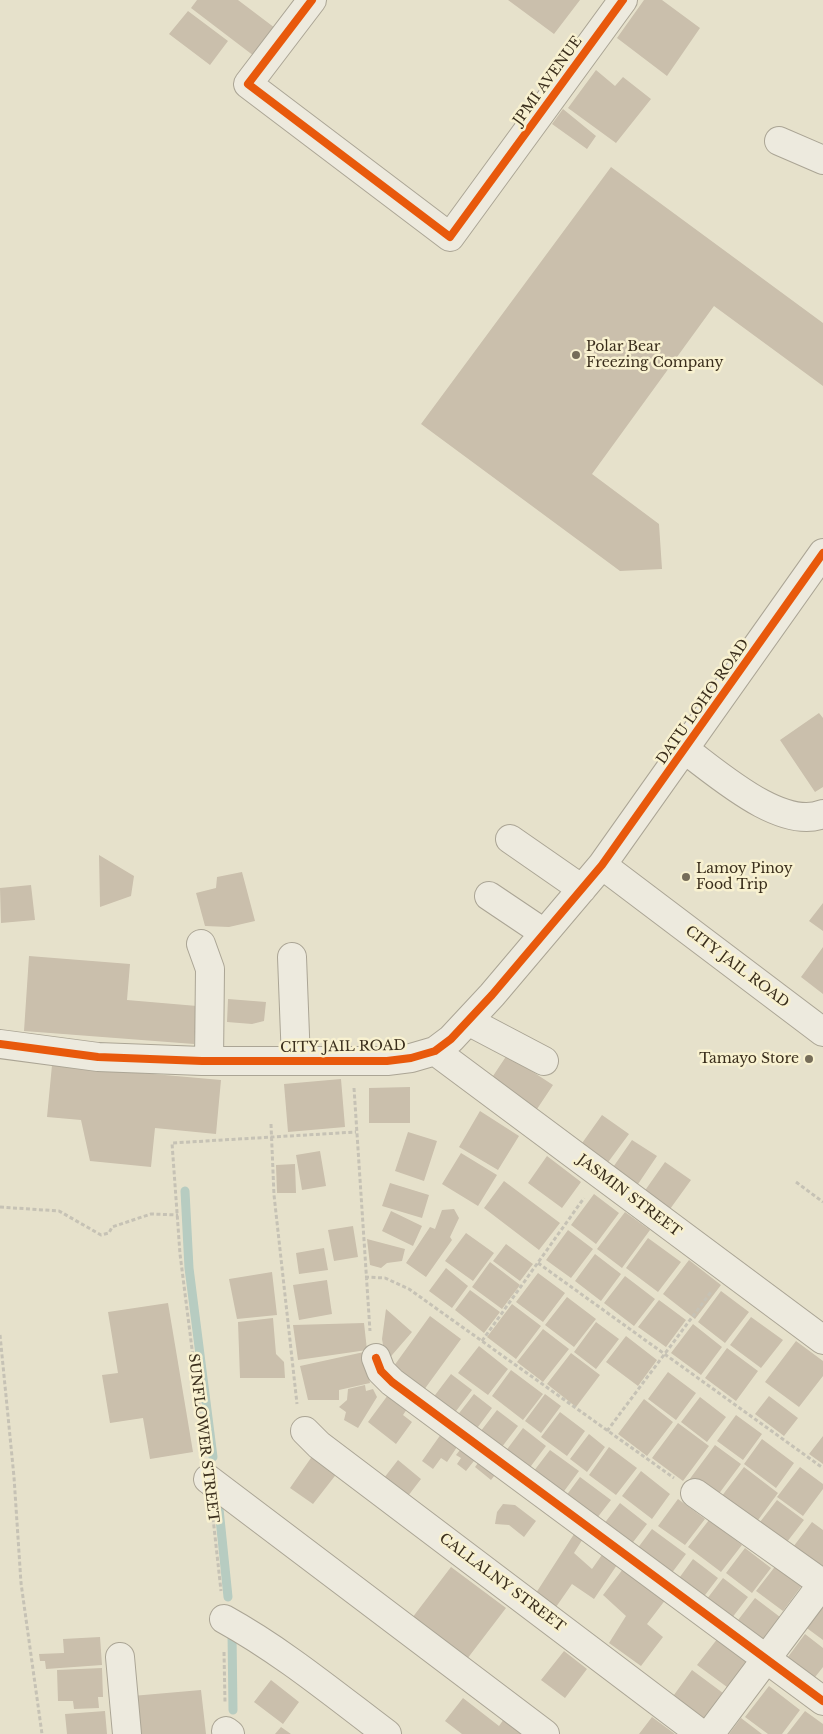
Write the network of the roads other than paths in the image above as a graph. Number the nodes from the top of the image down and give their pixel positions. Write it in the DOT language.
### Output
graph roads {
  1 [pos="312,0"];
  2 [pos="623,0"];
  3 [pos="779,141"];
  4 [pos="823,160"];
  5 [pos="823,553"];
  6 [pos="684,749"];
  7 [pos="823,814"];
  8 [pos="510,839"];
  9 [pos="602,865"];
  10 [pos="582,889"];
  11 [pos="489,896"];
  12 [pos="544,933"];
  13 [pos="202,944"];
  14 [pos="292,957"];
  15 [pos="468,1022"];
  16 [pos="823,1032"];
  17 [pos="0,1044"];
  18 [pos="435,1051"];
  19 [pos="209,1061"];
  20 [pos="296,1061"];
  21 [pos="544,1061"];
  22 [pos="823,1340"];
  23 [pos="376,1358"];
  24 [pos="305,1431"];
  25 [pos="208,1479"];
  26 [pos="695,1493"];
  27 [pos="823,1584"];
  28 [pos="224,1619"];
  29 [pos="120,1657"];
  30 [pos="766,1659"];
  31 [pos="823,1701"];
  32 [pos="127,1734"];
  33 [pos="387,1734"];
  34 [pos="545,1734"];
  35 [pos="701,1734"];
  36 [pos="710,1734"];
  1 -- 2 [label="street, JPMI AVENUE"];
  3 -- 4 [label="street"];
  5 -- 6 [label="street, DATU LOHO ROAD"];
  6 -- 7 [label="street"];
  6 -- 9 [label="street, DATU LOHO ROAD"];
  8 -- 10 [label="street"];
  9 -- 10 [label="street, CITY JAIL ROAD"];
  9 -- 16 [label="street, CITY JAIL ROAD"];
  10 -- 12 [label="street, CITY JAIL ROAD"];
  11 -- 12 [label="street"];
  12 -- 15 [label="street, CITY JAIL ROAD"];
  13 -- 19 [label="street"];
  14 -- 20 [label="street"];
  15 -- 18 [label="street, CITY JAIL ROAD"];
  15 -- 21 [label="street"];
  17 -- 19 [label="street, CITY JAIL ROAD"];
  18 -- 20 [label="street, CITY JAIL ROAD"];
  18 -- 22 [label="street, JASMIN STREET"];
  19 -- 20 [label="street, CITY JAIL ROAD"];
  23 -- 30 [label="street"];
  24 -- 35 [label="street, CALLALNY STREET"];
  25 -- 34 [label="street"];
  26 -- 27 [label="street"];
  27 -- 30 [label="street"];
  28 -- 33 [label="street"];
  29 -- 32 [label="street"];
  30 -- 31 [label="street"];
  30 -- 36 [label="street"];
}
